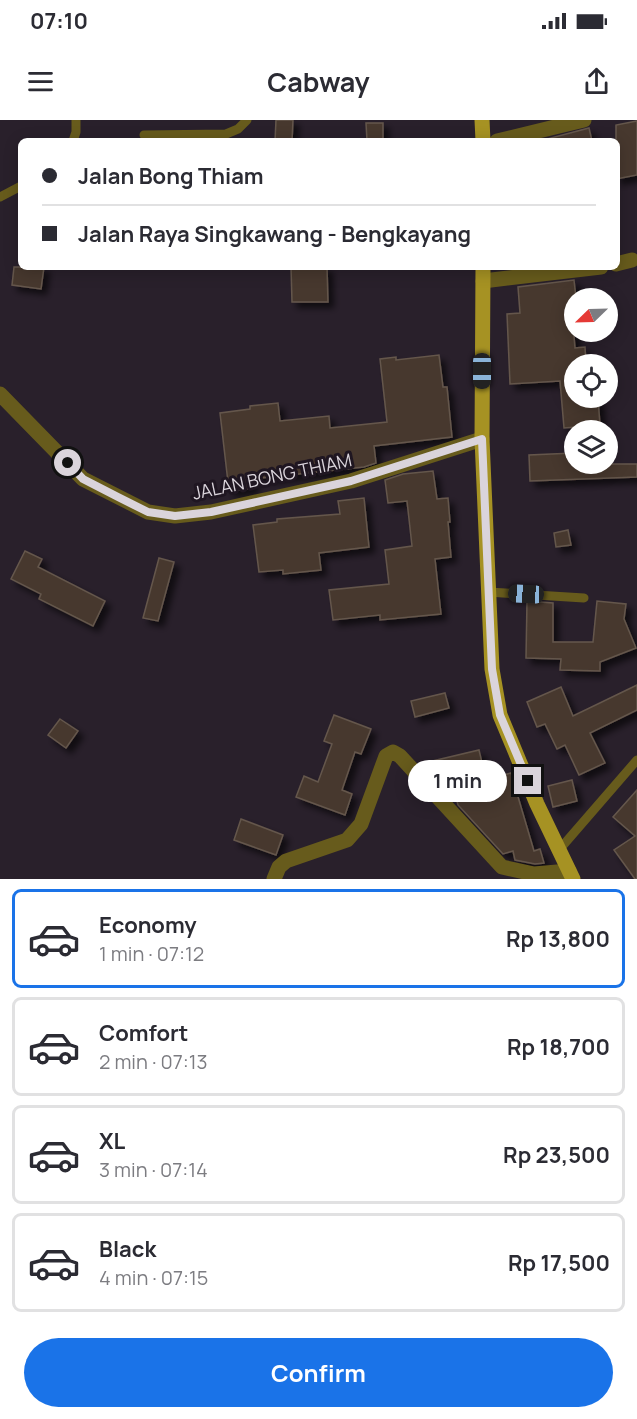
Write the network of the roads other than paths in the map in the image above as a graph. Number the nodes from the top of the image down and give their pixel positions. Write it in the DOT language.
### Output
graph roads {
  1 [pos="76,120"];
  2 [pos="247,120"];
  3 [pos="482,120"];
  4 [pos="584,120"];
  5 [pos="144,135"];
  6 [pos="74,138"];
  7 [pos="483,138"];
  8 [pos="509,138"];
  9 [pos="18,188"];
  10 [pos="0,197"];
  11 [pos="632,260"];
  12 [pos="620,263"];
  13 [pos="550,270"];
  14 [pos="483,274"];
  15 [pos="0,394"];
  16 [pos="482,439"];
  17 [pos="488,592"];
  18 [pos="584,597"];
  19 [pos="637,760"];
  20 [pos="559,850"];
  21 [pos="571,875"];
  22 [pos="274,879"];
  1 -- 6 [label="lane"];
  2 -- 5 [label="lane"];
  3 -- 7 [label="main road"];
  4 -- 8 [label="street"];
  9 -- 10 [label="lane"];
  11 -- 12 [label="street"];
  13 -- 14 [label="street"];
  14 -- 16 [label="main road"];
  15 -- 16 [label="street, JALAN BONG THIAM"];
  16 -- 17 [label="main road"];
  17 -- 18 [label="lane"];
  17 -- 20 [label="main road"];
  19 -- 20 [label="lane"];
  20 -- 21 [label="main road"];
  21 -- 22 [label="street"];
}
